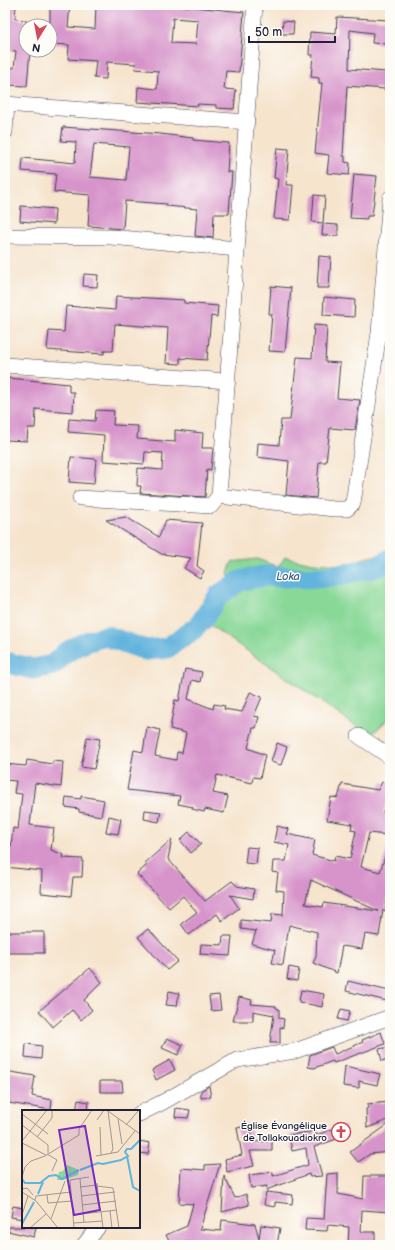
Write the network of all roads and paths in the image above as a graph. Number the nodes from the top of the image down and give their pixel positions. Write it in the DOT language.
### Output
graph roads {
  1 [pos="256,5"];
  2 [pos="6,104"];
  3 [pos="248,122"];
  4 [pos="5,132"];
  5 [pos="390,199"];
  6 [pos="5,236"];
  7 [pos="237,249"];
  8 [pos="385,334"];
  9 [pos="5,365"];
  10 [pos="228,381"];
  11 [pos="219,496"];
  12 [pos="80,498"];
  13 [pos="359,736"];
  14 [pos="390,757"];
  15 [pos="390,1017"];
  16 [pos="140,1114"];
  17 [pos="97,1228"];
  18 [pos="84,1245"];
  1 -- 3 [label="street"];
  2 -- 3 [label="street"];
  2 -- 4 [label="street"];
  3 -- 7 [label="street"];
  5 -- 8 [label="street"];
  6 -- 7 [label="street"];
  7 -- 10 [label="street"];
  8 -- 11 [label="street"];
  9 -- 10 [label="street"];
  10 -- 11 [label="street"];
  11 -- 12 [label="street"];
  13 -- 14 [label="street"];
  15 -- 16 [label="street"];
  17 -- 18 [label="street"];
}
